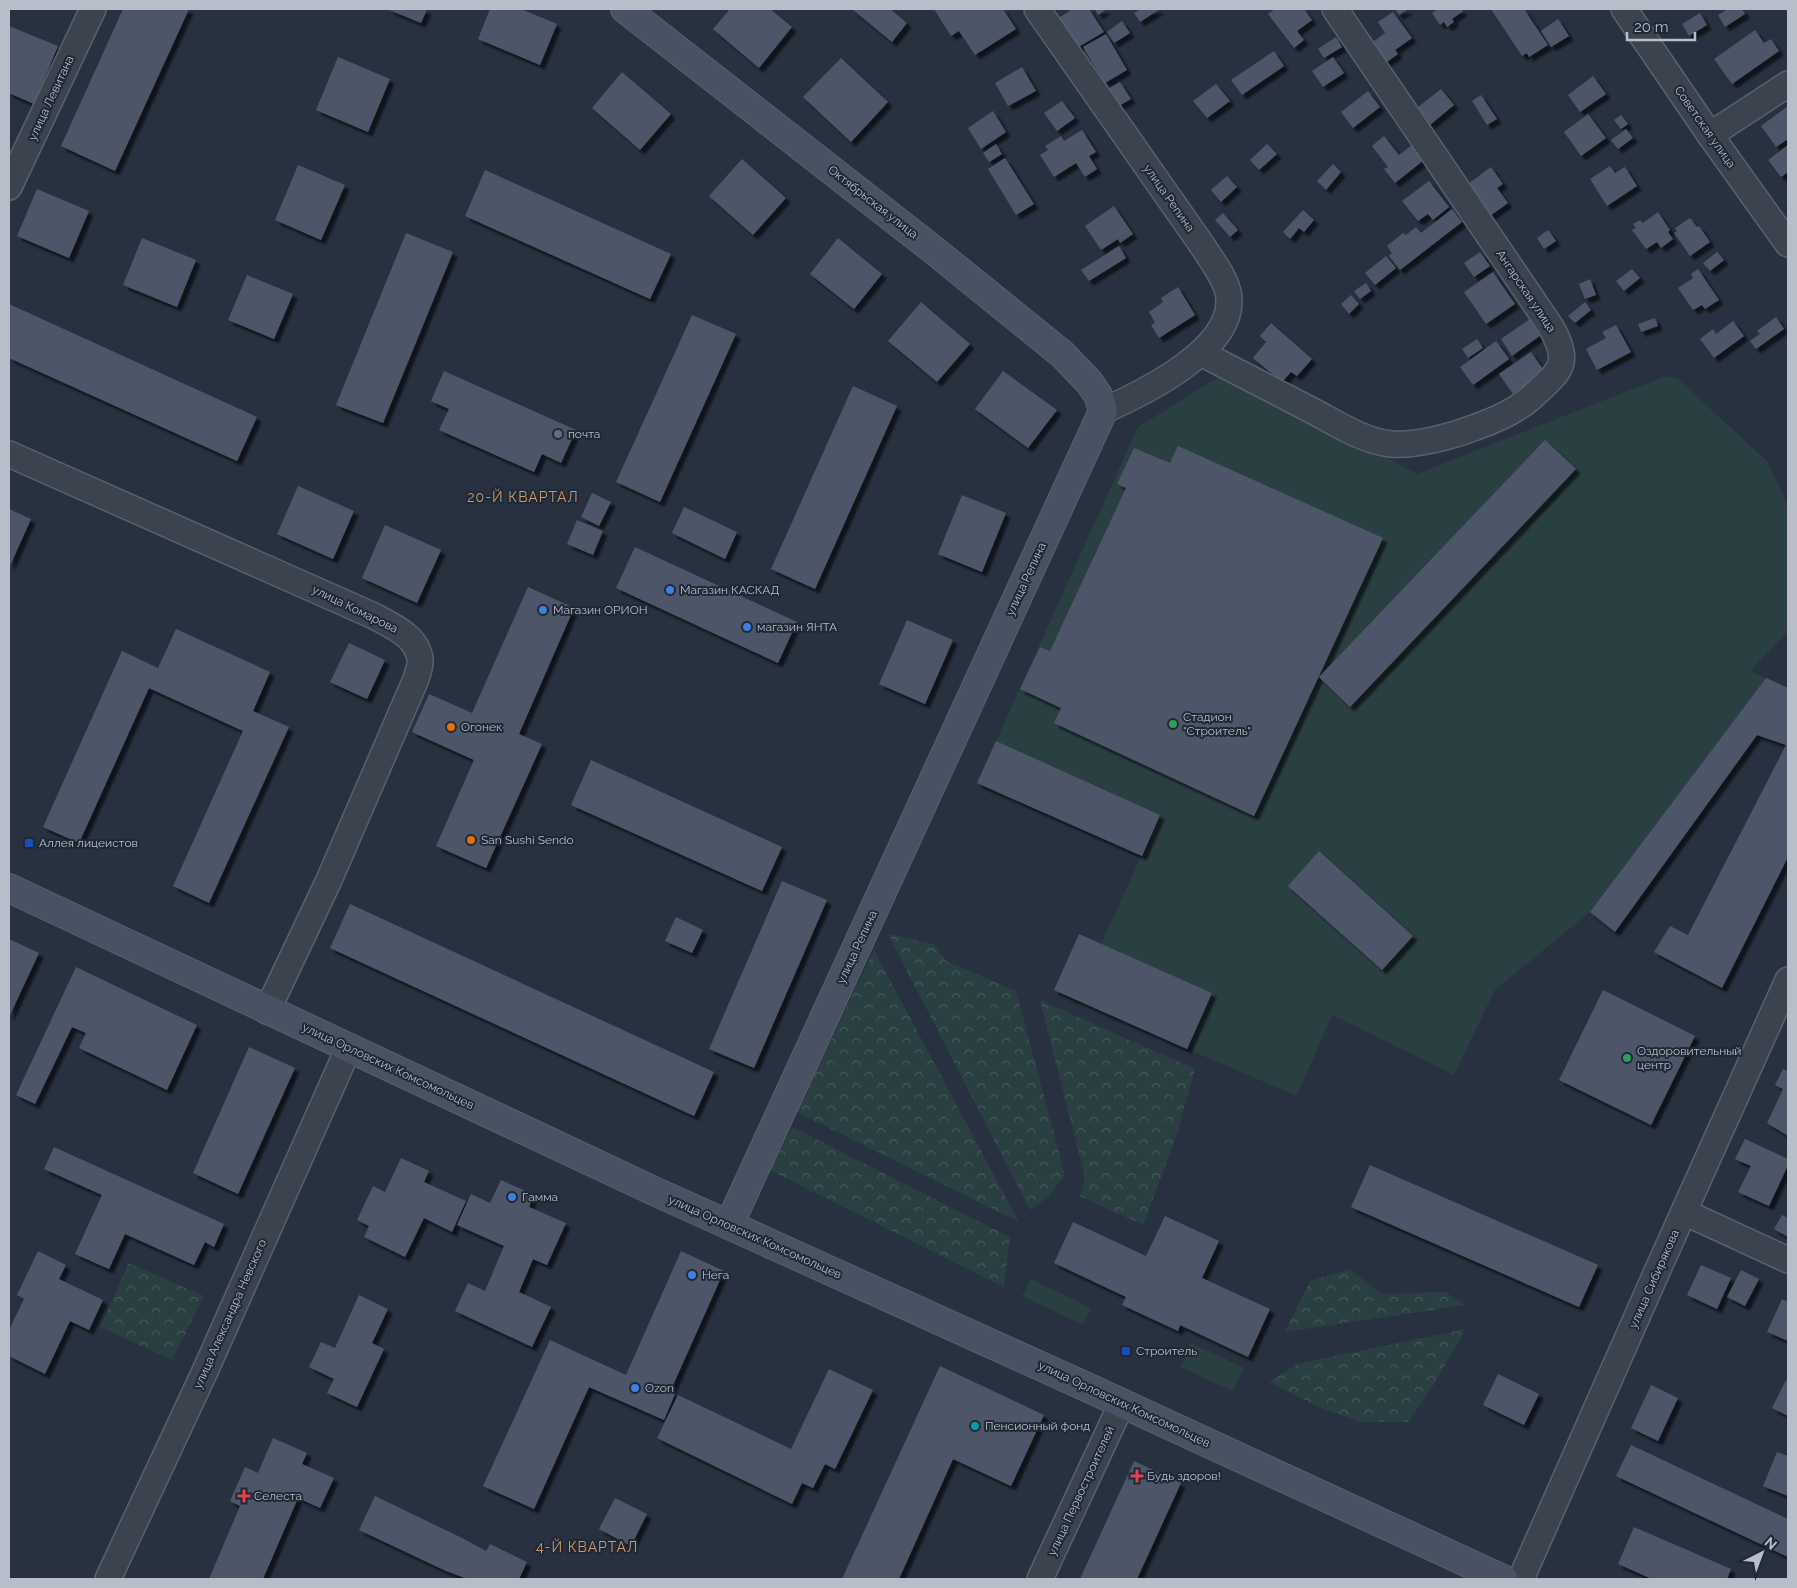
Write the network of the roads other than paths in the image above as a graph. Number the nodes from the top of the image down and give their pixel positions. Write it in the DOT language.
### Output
graph roads {
  1 [pos="93,9"];
  2 [pos="625,9"];
  3 [pos="1037,9"];
  4 [pos="1624,9"];
  5 [pos="1346,13"];
  6 [pos="1788,84"];
  7 [pos="1710,135"];
  8 [pos="9,187"];
  9 [pos="1788,244"];
  10 [pos="1201,353"];
  11 [pos="1103,411"];
  12 [pos="9,454"];
  13 [pos="9,888"];
  14 [pos="1788,980"];
  15 [pos="267,1011"];
  16 [pos="349,1047"];
  17 [pos="1684,1212"];
  18 [pos="729,1225"];
  19 [pos="1788,1260"];
  20 [pos="1122,1403"];
  21 [pos="108,1579"];
  22 [pos="1040,1579"];
  23 [pos="1503,1579"];
  24 [pos="1521,1579"];
  1 -- 8 [label="street, улица Левитана"];
  2 -- 11 [label="street, Октябрьская улица"];
  3 -- 10 [label="street, улица Репина"];
  4 -- 7 [label="street, Советская улица"];
  5 -- 10 [label="street, Ангарская улица"];
  6 -- 7 [label="street"];
  7 -- 9 [label="street, Советская улица"];
  10 -- 11 [label="street, улица Репина"];
  11 -- 18 [label="street, улица Репина"];
  12 -- 15 [label="street, улица Комарова"];
  13 -- 15 [label="street, улица Орловских Комсомольцев"];
  14 -- 17 [label="street, улица Сибирякова"];
  15 -- 16 [label="street, улица Орловских Комсомольцев"];
  16 -- 18 [label="street, улица Орловских Комсомольцев"];
  16 -- 21 [label="street, улица Александра Невского"];
  17 -- 19 [label="street"];
  17 -- 24 [label="street, улица Сибирякова"];
  18 -- 20 [label="street, улица Орловских Комсомольцев"];
  20 -- 22 [label="street, улица Первостроителей"];
  20 -- 23 [label="street, улица Орловских Комсомольцев"];
}
